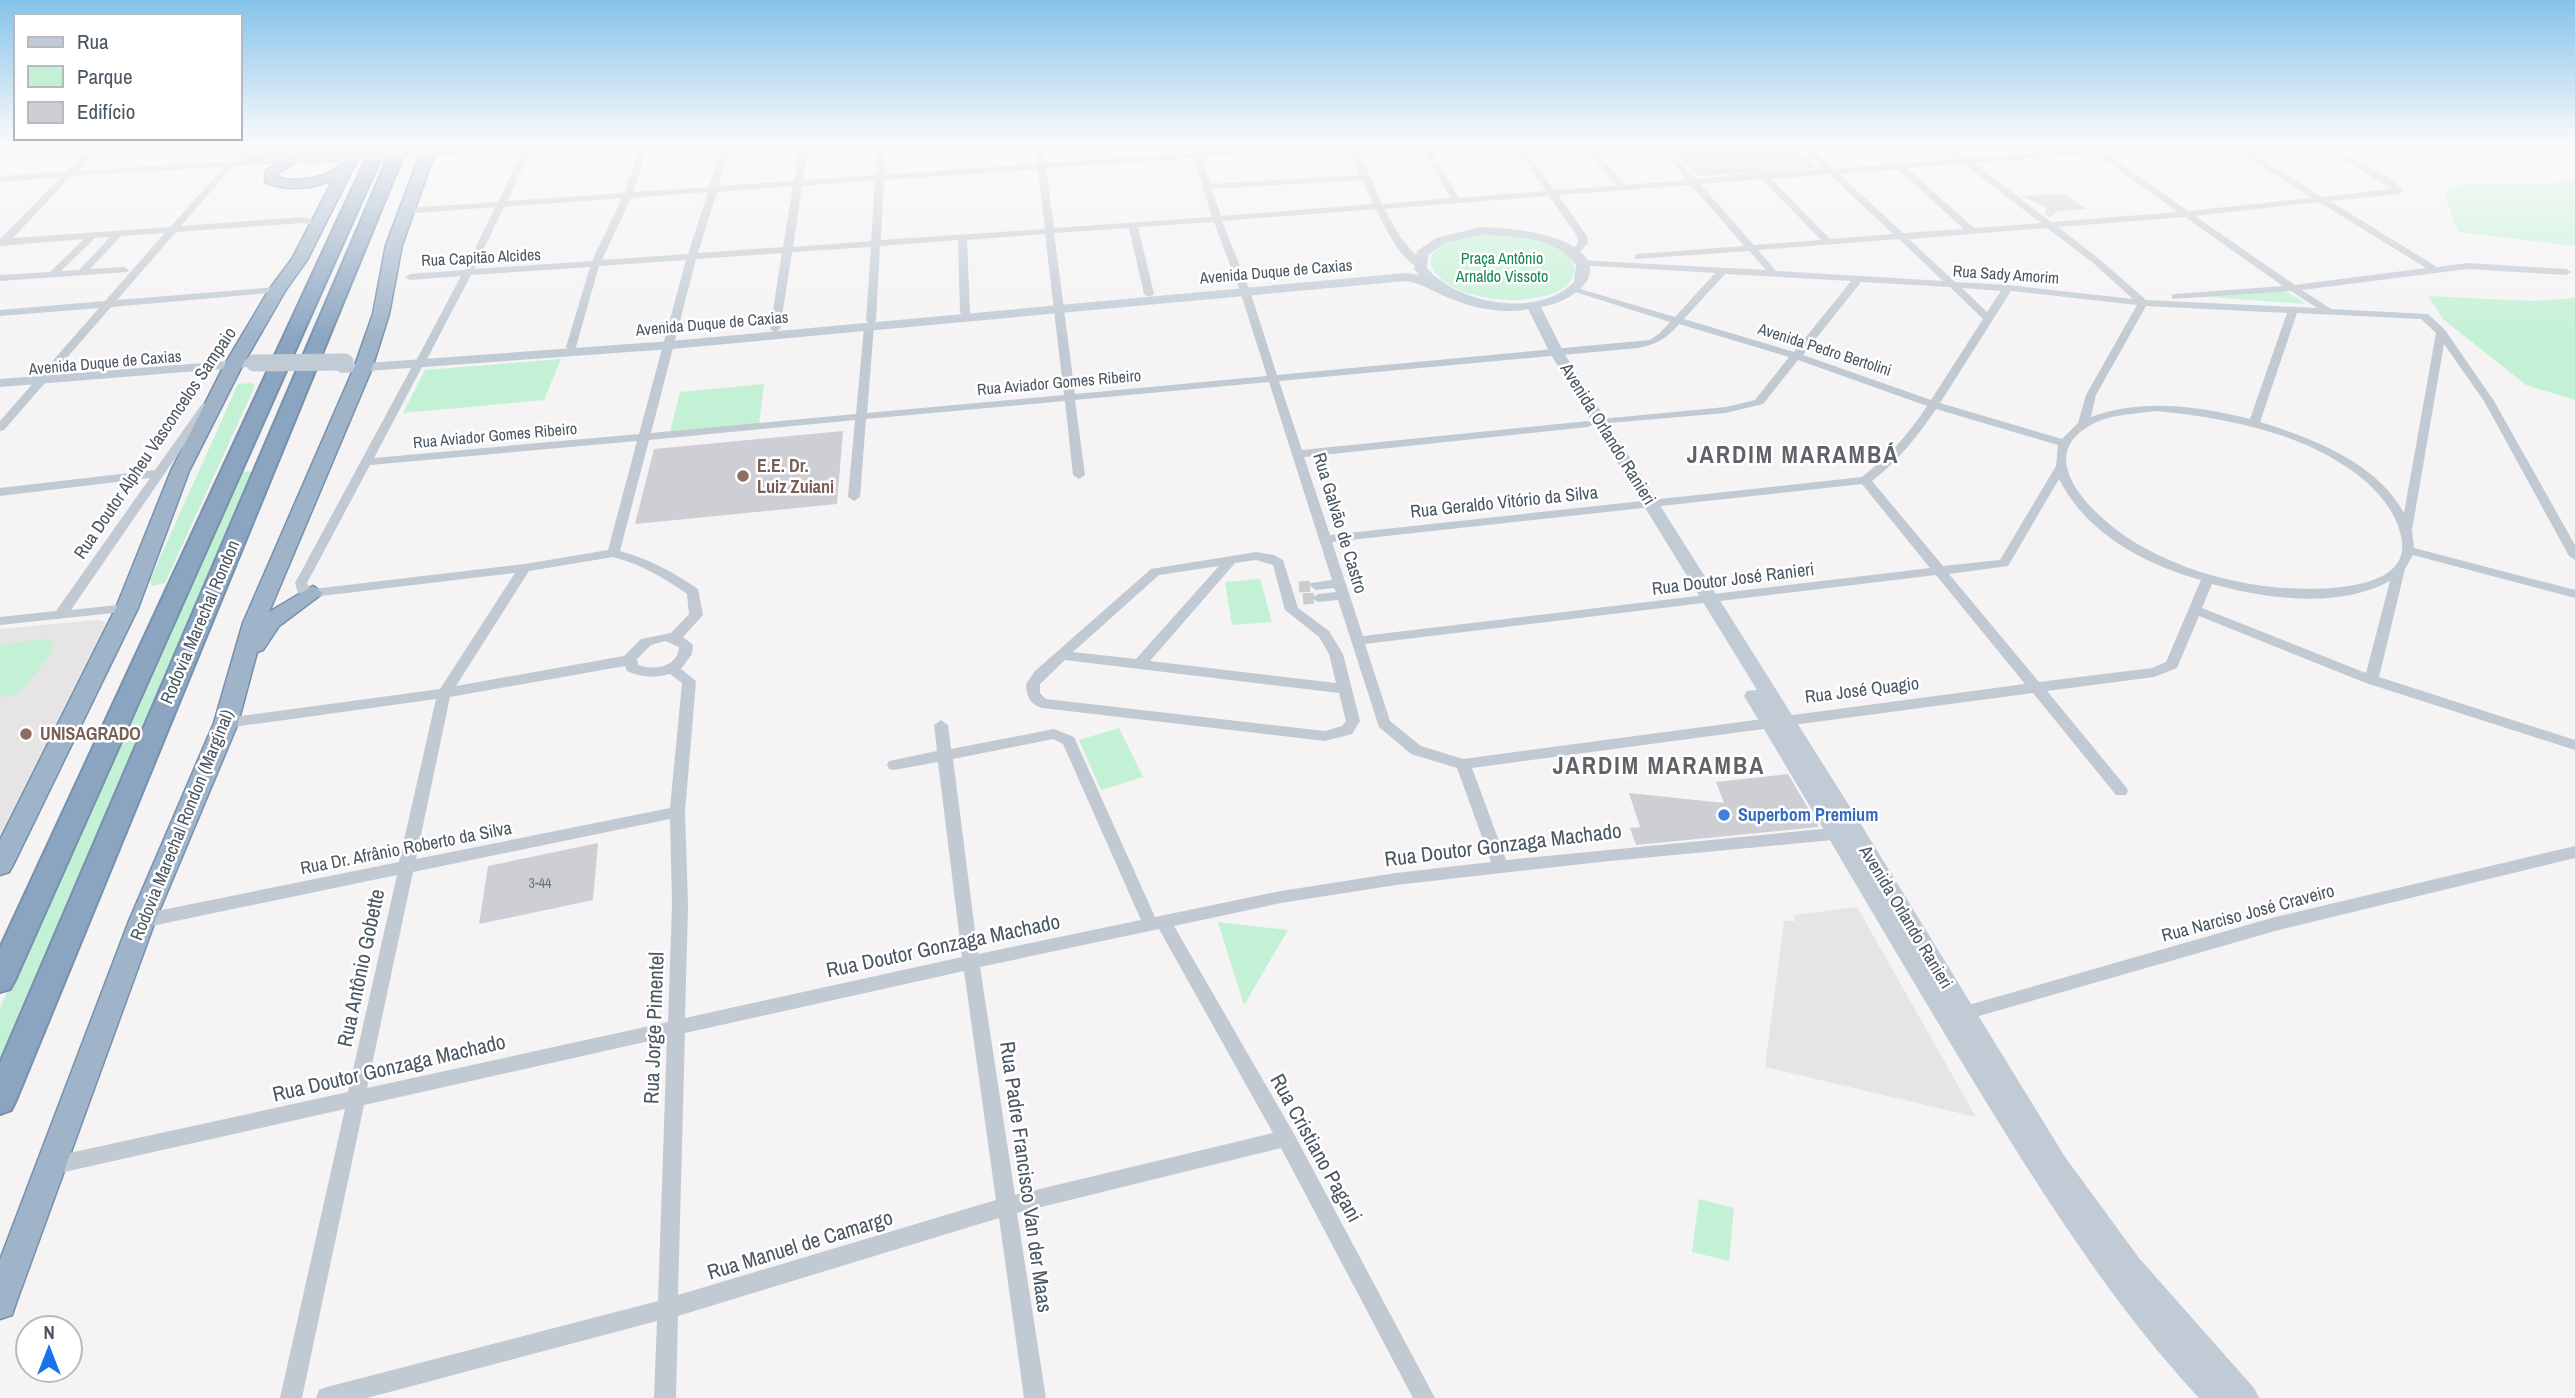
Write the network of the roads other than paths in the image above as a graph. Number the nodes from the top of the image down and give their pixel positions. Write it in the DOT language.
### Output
graph roads {
  1 [pos="34,209"];
  2 [pos="190,209"];
  3 [pos="324,209"];
  4 [pos="350,209"];
  5 [pos="374,209"];
  6 [pos="447,209"];
  7 [pos="499,209"];
  8 [pos="621,209"];
  9 [pos="707,209"];
  10 [pos="794,209"];
  11 [pos="877,209"];
  12 [pos="1047,209"];
  13 [pos="1214,209"];
  14 [pos="1339,209"];
  15 [pos="1382,209"];
  16 [pos="1562,209"];
  17 [pos="1718,209"];
  18 [pos="1796,209"];
  19 [pos="1872,209"];
  20 [pos="1948,209"];
  21 [pos="2028,209"];
  22 [pos="2180,209"];
  23 [pos="2236,209"];
  24 [pos="2334,209"];
  25 [pos="406,211"];
  26 [pos="2187,214"];
  27 [pos="1217,219"];
  28 [pos="317,223"];
  29 [pos="1133,225"];
  30 [pos="2048,225"];
  31 [pos="172,229"];
  32 [pos="1050,229"];
  33 [pos="1972,231"];
  34 [pos="119,233"];
  35 [pos="93,235"];
  36 [pos="962,236"];
  37 [pos="1901,237"];
  38 [pos="1828,242"];
  39 [pos="1,243"];
  40 [pos="874,243"];
  41 [pos="788,248"];
  42 [pos="1753,249"];
  43 [pos="99,254"];
  44 [pos="72,255"];
  45 [pos="692,257"];
  46 [pos="1576,258"];
  47 [pos="595,265"];
  48 [pos="2434,269"];
  49 [pos="124,270"];
  50 [pos="1723,270"];
  51 [pos="1422,271"];
  52 [pos="82,272"];
  53 [pos="2566,272"];
  54 [pos="468,273"];
  55 [pos="1773,273"];
  56 [pos="53,274"];
  57 [pos="410,277"];
  58 [pos="0,278"];
  59 [pos="1859,278"];
  60 [pos="1952,286"];
  61 [pos="1244,288"];
  62 [pos="2008,288"];
  63 [pos="2294,288"];
  64 [pos="1574,289"];
  65 [pos="277,290"];
  66 [pos="1149,294"];
  67 [pos="2141,301"];
  68 [pos="107,304"];
  69 [pos="1056,305"];
  70 [pos="1525,306"];
  71 [pos="2292,311"];
  72 [pos="2330,312"];
  73 [pos="0,313"];
  74 [pos="965,313"];
  75 [pos="1987,317"];
  76 [pos="1677,320"];
  77 [pos="870,324"];
  78 [pos="775,329"];
  79 [pos="2441,332"];
  80 [pos="671,341"];
  81 [pos="571,346"];
  82 [pos="1552,353"];
  83 [pos="1796,356"];
  84 [pos="420,362"];
  85 [pos="354,365"];
  86 [pos="232,367"];
  87 [pos="1274,379"];
  88 [pos="41,382"];
  89 [pos="0,383"];
  90 [pos="0,389"];
  91 [pos="1068,397"];
  92 [pos="1934,405"];
  93 [pos="861,416"];
  94 [pos="2254,422"];
  95 [pos="1595,423"];
  96 [pos="2083,425"];
  97 [pos="0,428"];
  98 [pos="645,436"];
  99 [pos="2064,443"];
  100 [pos="1298,454"];
  101 [pos="368,463"];
  102 [pos="2060,468"];
  103 [pos="161,474"];
  104 [pos="1079,475"];
  105 [pos="1865,480"];
  106 [pos="0,492"];
  107 [pos="854,498"];
  108 [pos="1645,505"];
  109 [pos="2408,527"];
  110 [pos="1324,539"];
  111 [pos="2409,550"];
  112 [pos="613,553"];
  113 [pos="2575,556"];
  114 [pos="1232,559"];
  115 [pos="525,568"];
  116 [pos="2399,570"];
  117 [pos="1940,572"];
  118 [pos="2207,578"];
  119 [pos="1340,589"];
  120 [pos="1317,592"];
  121 [pos="313,593"];
  122 [pos="2575,594"];
  123 [pos="1701,600"];
  124 [pos="127,608"];
  125 [pos="2195,610"];
  126 [pos="60,615"];
  127 [pos="0,621"];
  128 [pos="674,638"];
  129 [pos="1357,640"];
  130 [pos="1063,655"];
  131 [pos="630,660"];
  132 [pos="1140,664"];
  133 [pos="242,665"];
  134 [pos="671,668"];
  135 [pos="2371,680"];
  136 [pos="2033,687"];
  137 [pos="1345,689"];
  138 [pos="444,693"];
  139 [pos="1777,721"];
  140 [pos="226,723"];
  141 [pos="941,725"];
  142 [pos="2575,745"];
  143 [pos="945,756"];
  144 [pos="1463,764"];
  145 [pos="894,765"];
  146 [pos="2121,791"];
  147 [pos="677,812"];
  148 [pos="1846,833"];
  149 [pos="2571,854"];
  150 [pos="0,865"];
  151 [pos="405,867"];
  152 [pos="1501,868"];
  153 [pos="142,920"];
  154 [pos="1157,923"];
  155 [pos="971,962"];
  156 [pos="0,980"];
  157 [pos="1955,1015"];
  158 [pos="676,1027"];
  159 [pos="0,1100"];
  160 [pos="357,1100"];
  161 [pos="1286,1138"];
  162 [pos="51,1166"];
  163 [pos="1008,1206"];
  164 [pos="0,1303"];
  165 [pos="669,1308"];
  166 [pos="291,1398"];
  167 [pos="327,1398"];
  168 [pos="665,1398"];
  169 [pos="1035,1398"];
  170 [pos="1424,1398"];
  171 [pos="2220,1398"];
  172 [pos="2245,1398"];
  1 -- 39 [label="street"];
  2 -- 31 [label="street"];
  3 -- 28 [label="highway"];
  4 -- 156 [label="highway, Rodovia Marechal Rondon"];
  5 -- 159 [label="highway, Rodovia Marechal Rondon"];
  6 -- 25 [label="street"];
  7 -- 54 [label="street"];
  8 -- 47 [label="street"];
  9 -- 45 [label="street"];
  10 -- 41 [label="street"];
  11 -- 40 [label="street"];
  12 -- 32 [label="street"];
  13 -- 27 [label="street, Rua Galvão de Castro"];
  14 -- 27 [label="street, Rua Capitão Alcides"];
  15 -- 51 [label="street"];
  16 -- 46 [label="street"];
  17 -- 42 [label="street"];
  18 -- 38 [label="street"];
  19 -- 37 [label="street"];
  20 -- 33 [label="street"];
  21 -- 30 [label="street"];
  22 -- 26 [label="street"];
  23 -- 26 [label="street"];
  24 -- 48 [label="street"];
  25 -- 85 [label="highway, Rodovia Marechal Rondon (Marginal)"];
  26 -- 30 [label="street"];
  26 -- 63 [label="street"];
  27 -- 29 [label="street, Rua Capitão Alcides"];
  27 -- 61 [label="street, Rua Galvão de Castro"];
  28 -- 31 [label="street"];
  28 -- 65 [label="highway, Rua Doutor Alpheu Vasconcelos Sampaio"];
  29 -- 32 [label="street, Rua Capitão Alcides"];
  29 -- 66 [label="street"];
  30 -- 33 [label="street"];
  30 -- 67 [label="street"];
  31 -- 34 [label="street"];
  31 -- 68 [label="street"];
  32 -- 36 [label="street, Rua Capitão Alcides"];
  32 -- 69 [label="street"];
  33 -- 37 [label="street"];
  34 -- 35 [label="street"];
  34 -- 43 [label="street"];
  35 -- 39 [label="street"];
  35 -- 44 [label="street"];
  36 -- 40 [label="street, Rua Capitão Alcides"];
  36 -- 74 [label="street"];
  37 -- 38 [label="street"];
  37 -- 60 [label="street"];
  38 -- 42 [label="street"];
  40 -- 41 [label="street, Rua Capitão Alcides"];
  40 -- 77 [label="street"];
  41 -- 45 [label="street, Rua Capitão Alcides"];
  41 -- 78 [label="street"];
  42 -- 46 [label="street"];
  42 -- 55 [label="street"];
  43 -- 44 [label="street"];
  43 -- 52 [label="street"];
  44 -- 56 [label="street"];
  45 -- 47 [label="street, Rua Capitão Alcides"];
  45 -- 80 [label="street"];
  46 -- 50 [label="street, Rua Sady Amorim"];
  46 -- 51 [label="main road"];
  46 -- 64 [label="main road"];
  47 -- 54 [label="street, Rua Capitão Alcides"];
  47 -- 81 [label="street"];
  48 -- 53 [label="street"];
  48 -- 63 [label="street"];
  49 -- 52 [label="street"];
  50 -- 55 [label="street, Rua Sady Amorim"];
  50 -- 76 [label="street, Rua Aviador Gomes Ribeiro"];
  51 -- 61 [label="main road, Avenida Duque de Caxias"];
  51 -- 70 [label="main road"];
  52 -- 56 [label="street"];
  54 -- 57 [label="street, Rua Capitão Alcides"];
  54 -- 84 [label="street"];
  55 -- 59 [label="street, Rua Sady Amorim"];
  56 -- 58 [label="street"];
  59 -- 60 [label="street, Rua Sady Amorim"];
  59 -- 83 [label="street"];
  60 -- 62 [label="street, Rua Sady Amorim"];
  60 -- 75 [label="street"];
  61 -- 66 [label="main road, Avenida Duque de Caxias"];
  61 -- 69 [label="main road, Avenida Duque de Caxias"];
  61 -- 87 [label="street, Rua Galvão de Castro"];
  62 -- 67 [label="street, Rua Sady Amorim"];
  62 -- 75 [label="street"];
  63 -- 67 [label="street"];
  63 -- 72 [label="street"];
  64 -- 70 [label="main road"];
  64 -- 76 [label="street, Avenida Pedro Bertolini"];
  65 -- 68 [label="street"];
  65 -- 86 [label="highway, Rua Doutor Alpheu Vasconcelos Sampaio"];
  66 -- 69 [label="main road, Avenida Duque de Caxias"];
  67 -- 71 [label="street, Rua Sady Amorim"];
  67 -- 96 [label="street"];
  68 -- 73 [label="street"];
  68 -- 88 [label="street"];
  69 -- 74 [label="main road, Avenida Duque de Caxias"];
  69 -- 77 [label="main road, Avenida Duque de Caxias"];
  69 -- 91 [label="street"];
  70 -- 82 [label="main road, Avenida Orlando Ranieri"];
  71 -- 72 [label="street, Rua Sady Amorim"];
  71 -- 94 [label="street"];
  72 -- 79 [label="street, Rua Sady Amorim"];
  74 -- 77 [label="main road, Avenida Duque de Caxias"];
  75 -- 92 [label="street"];
  76 -- 82 [label="street, Rua Aviador Gomes Ribeiro"];
  76 -- 83 [label="street, Avenida Pedro Bertolini"];
  77 -- 78 [label="main road, Avenida Duque de Caxias"];
  77 -- 80 [label="main road, Avenida Duque de Caxias"];
  77 -- 93 [label="street"];
  78 -- 80 [label="main road, Avenida Duque de Caxias"];
  79 -- 109 [label="street"];
  79 -- 113 [label="street"];
  80 -- 81 [label="main road, Avenida Duque de Caxias"];
  80 -- 84 [label="main road, Avenida Duque de Caxias"];
  80 -- 98 [label="street"];
  81 -- 84 [label="main road, Avenida Duque de Caxias"];
  82 -- 87 [label="street, Rua Aviador Gomes Ribeiro"];
  82 -- 95 [label="main road, Avenida Orlando Ranieri"];
  83 -- 92 [label="street, Avenida Pedro Bertolini"];
  83 -- 95 [label="street"];
  84 -- 85 [label="main road, Avenida Duque de Caxias"];
  84 -- 101 [label="street"];
  85 -- 86 [label="main road, Avenida Duque de Caxias"];
  85 -- 133 [label="highway, Rodovia Marechal Rondon (Marginal)"];
  86 -- 88 [label="main road, Avenida Duque de Caxias"];
  86 -- 103 [label="street, Rua Doutor Alpheu Vasconcelos Sampaio"];
  86 -- 124 [label="highway"];
  87 -- 91 [label="street, Rua Aviador Gomes Ribeiro"];
  87 -- 100 [label="street, Rua Galvão de Castro"];
  88 -- 89 [label="main road, Avenida Duque de Caxias"];
  88 -- 90 [label="main road, Avenida Duque de Caxias"];
  88 -- 97 [label="street"];
  91 -- 93 [label="street, Rua Aviador Gomes Ribeiro"];
  91 -- 104 [label="street"];
  92 -- 99 [label="street, Avenida Pedro Bertolini"];
  92 -- 105 [label="street"];
  93 -- 98 [label="street, Rua Aviador Gomes Ribeiro"];
  93 -- 107 [label="street"];
  94 -- 96 [label="street"];
  94 -- 109 [label="street"];
  95 -- 100 [label="street"];
  95 -- 108 [label="main road, Avenida Orlando Ranieri"];
  96 -- 99 [label="street"];
  98 -- 101 [label="street, Rua Aviador Gomes Ribeiro"];
  98 -- 112 [label="street"];
  99 -- 102 [label="street"];
  100 -- 110 [label="street, Rua Galvão de Castro"];
  101 -- 121 [label="street"];
  102 -- 117 [label="street, Rua Doutor José Ranieri"];
  102 -- 118 [label="street"];
  103 -- 106 [label="street"];
  103 -- 126 [label="street, Rua Doutor Alpheu Vasconcelos Sampaio"];
  105 -- 108 [label="street, Rua Geraldo Vitório da Silva"];
  105 -- 117 [label="street"];
  108 -- 110 [label="street, Rua Geraldo Vitório da Silva"];
  108 -- 123 [label="main road, Avenida Orlando Ranieri"];
  109 -- 111 [label="street"];
  110 -- 119 [label="street, Rua Galvão de Castro"];
  111 -- 116 [label="street"];
  111 -- 122 [label="street"];
  112 -- 115 [label="street"];
  112 -- 128 [label="street"];
  114 -- 130 [label="street"];
  114 -- 132 [label="street"];
  114 -- 137 [label="street"];
  115 -- 121 [label="street"];
  115 -- 138 [label="street, Rua Antônio Gobette"];
  116 -- 118 [label="street"];
  116 -- 135 [label="street"];
  117 -- 123 [label="street, Rua Doutor José Ranieri"];
  117 -- 136 [label="street"];
  118 -- 125 [label="street, Rua José Quagio"];
  119 -- 120 [label="street"];
  119 -- 129 [label="street, Rua Galvão de Castro"];
  121 -- 133 [label="highway"];
  123 -- 129 [label="street, Rua Doutor José Ranieri"];
  123 -- 139 [label="main road, Avenida Orlando Ranieri"];
  124 -- 126 [label="street"];
  124 -- 150 [label="highway"];
  125 -- 135 [label="street"];
  125 -- 136 [label="street, Rua José Quagio"];
  126 -- 127 [label="street"];
  128 -- 131 [label="street"];
  128 -- 134 [label="street"];
  129 -- 144 [label="street, Rua Galvão de Castro"];
  130 -- 132 [label="street"];
  130 -- 137 [label="street"];
  131 -- 134 [label="street"];
  131 -- 138 [label="street"];
  132 -- 137 [label="street"];
  133 -- 140 [label="highway, Rodovia Marechal Rondon (Marginal)"];
  134 -- 147 [label="street, Rua Jorge Pimentel"];
  135 -- 142 [label="street"];
  136 -- 139 [label="street, Rua José Quagio"];
  136 -- 146 [label="street"];
  138 -- 140 [label="street"];
  138 -- 151 [label="street, Rua Antônio Gobette"];
  139 -- 144 [label="street, Rua José Quagio"];
  139 -- 148 [label="main road, Avenida Orlando Ranieri"];
  140 -- 153 [label="highway, Rodovia Marechal Rondon (Marginal)"];
  141 -- 143 [label="street"];
  143 -- 145 [label="street"];
  143 -- 154 [label="street, Rua Cristiano Pagani"];
  143 -- 155 [label="street"];
  144 -- 152 [label="street"];
  147 -- 151 [label="street, Rua Dr. Afrânio Roberto da Silva"];
  147 -- 158 [label="street, Rua Jorge Pimentel"];
  148 -- 152 [label="street, Rua Doutor Gonzaga Machado"];
  148 -- 157 [label="main road, Avenida Orlando Ranieri"];
  149 -- 157 [label="street, Rua Narciso José Craveiro"];
  151 -- 153 [label="street, Rua Dr. Afrânio Roberto da Silva"];
  151 -- 160 [label="street, Rua Antônio Gobette"];
  152 -- 154 [label="street, Rua Doutor Gonzaga Machado"];
  153 -- 162 [label="highway, Rodovia Marechal Rondon (Marginal)"];
  154 -- 155 [label="street, Rua Doutor Gonzaga Machado"];
  154 -- 161 [label="street, Rua Cristiano Pagani"];
  155 -- 158 [label="street, Rua Doutor Gonzaga Machado"];
  155 -- 163 [label="street, Rua Padre Francisco Van der Maas"];
  157 -- 171 [label="main road, Avenida Orlando Ranieri"];
  157 -- 172 [label="main road, Avenida Orlando Ranieri"];
  158 -- 160 [label="street, Rua Doutor Gonzaga Machado"];
  158 -- 165 [label="street, Rua Jorge Pimentel"];
  160 -- 162 [label="street, Rua Doutor Gonzaga Machado"];
  160 -- 166 [label="street, Rua Antônio Gobette"];
  161 -- 163 [label="street, Rua Manuel de Camargo"];
  161 -- 170 [label="street, Rua Cristiano Pagani"];
  162 -- 164 [label="highway, Rodovia Marechal Rondon (Marginal)"];
  163 -- 165 [label="street, Rua Manuel de Camargo"];
  163 -- 169 [label="street, Rua Padre Francisco Van der Maas"];
  165 -- 167 [label="street, Rua Manuel de Camargo"];
  165 -- 168 [label="street, Rua Jorge Pimentel"];
}
